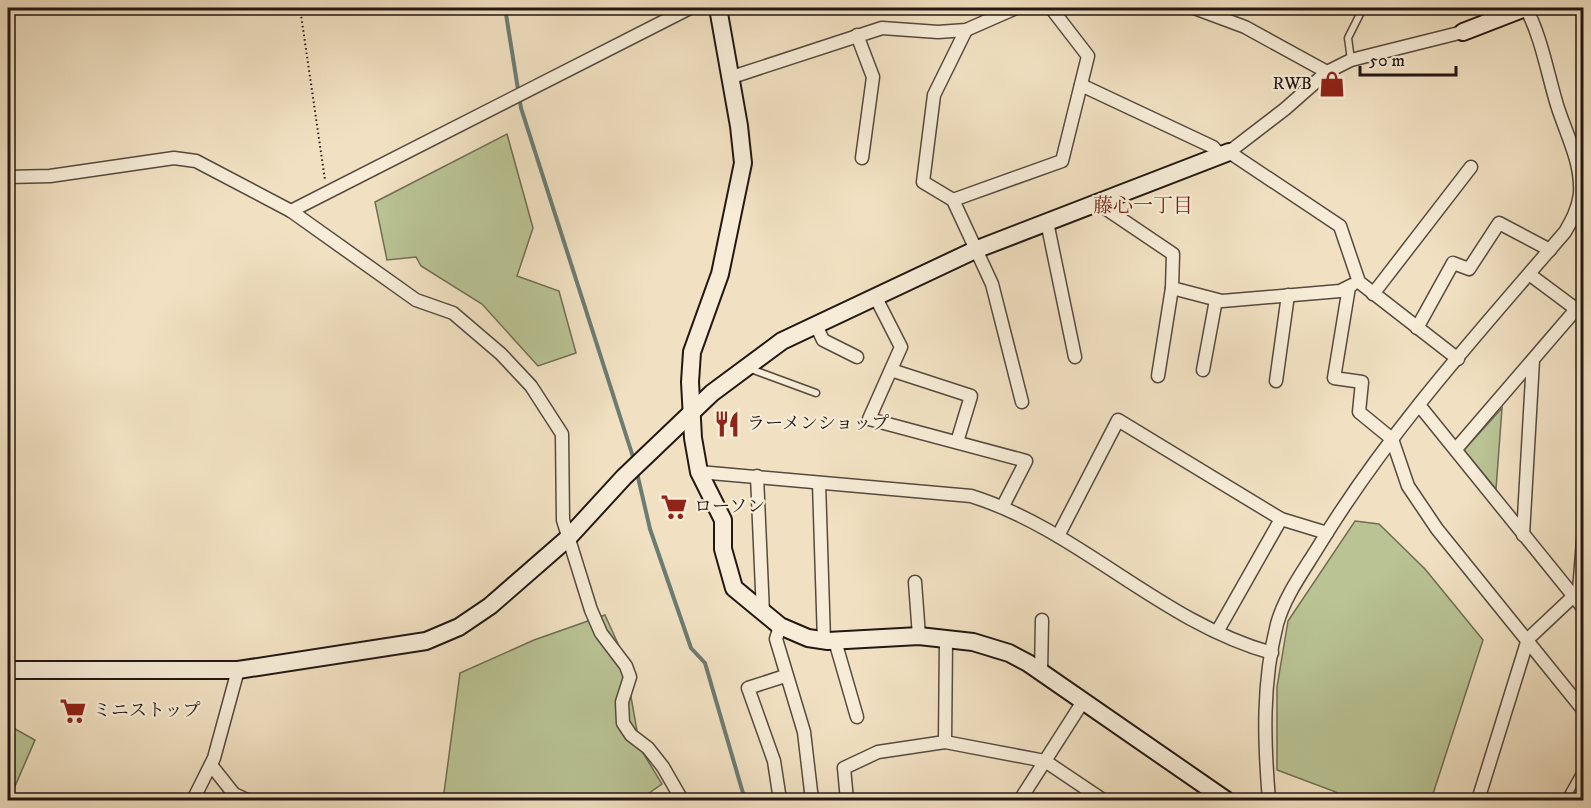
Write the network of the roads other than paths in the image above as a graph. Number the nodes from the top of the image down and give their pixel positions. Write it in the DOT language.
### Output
graph roads {
  1 [pos="690,8"];
  2 [pos="718,8"];
  3 [pos="1016,8"];
  4 [pos="1051,8"];
  5 [pos="1194,8"];
  6 [pos="1363,8"];
  7 [pos="1526,8"];
  8 [pos="966,30"];
  9 [pos="1463,32"];
  10 [pos="857,35"];
  11 [pos="1351,60"];
  12 [pos="1327,72"];
  13 [pos="729,78"];
  14 [pos="1081,85"];
  15 [pos="1225,153"];
  16 [pos="1579,154"];
  17 [pos="862,158"];
  18 [pos="1471,167"];
  19 [pos="8,177"];
  20 [pos="953,200"];
  21 [pos="1096,202"];
  22 [pos="291,211"];
  23 [pos="1047,222"];
  24 [pos="975,250"];
  25 [pos="1550,250"];
  26 [pos="1529,274"];
  27 [pos="1354,285"];
  28 [pos="1172,288"];
  29 [pos="1374,294"];
  30 [pos="1288,295"];
  31 [pos="876,298"];
  32 [pos="1216,300"];
  33 [pos="1580,305"];
  34 [pos="816,325"];
  35 [pos="1417,328"];
  36 [pos="857,357"];
  37 [pos="1076,357"];
  38 [pos="1458,359"];
  39 [pos="1533,360"];
  40 [pos="745,367"];
  41 [pos="891,370"];
  42 [pos="1203,370"];
  43 [pos="1158,376"];
  44 [pos="1276,381"];
  45 [pos="816,393"];
  46 [pos="1022,402"];
  47 [pos="1419,405"];
  48 [pos="692,414"];
  49 [pos="1392,439"];
  50 [pos="957,442"];
  51 [pos="1456,449"];
  52 [pos="699,472"];
  53 [pos="757,476"];
  54 [pos="819,483"];
  55 [pos="1003,506"];
  56 [pos="1281,519"];
  57 [pos="1584,528"];
  58 [pos="1327,533"];
  59 [pos="1523,535"];
  60 [pos="1058,536"];
  61 [pos="567,538"];
  62 [pos="915,582"];
  63 [pos="1574,597"];
  64 [pos="1584,609"];
  65 [pos="763,613"];
  66 [pos="1042,620"];
  67 [pos="780,626"];
  68 [pos="1217,632"];
  69 [pos="919,636"];
  70 [pos="946,639"];
  71 [pos="1528,639"];
  72 [pos="829,641"];
  73 [pos="1272,653"];
  74 [pos="8,670"];
  75 [pos="238,670"];
  76 [pos="1041,673"];
  77 [pos="785,676"];
  78 [pos="1082,703"];
  79 [pos="1584,711"];
  80 [pos="857,717"];
  81 [pos="945,742"];
  82 [pos="1046,761"];
  83 [pos="211,765"];
  84 [pos="1584,766"];
  85 [pos="1218,798"];
  86 [pos="194,801"];
  87 [pos="247,801"];
  88 [pos="682,801"];
  89 [pos="780,801"];
  90 [pos="813,801"];
  91 [pos="848,801"];
  92 [pos="1020,801"];
  93 [pos="1103,801"];
  94 [pos="1269,801"];
  95 [pos="1478,801"];
  96 [pos="1565,801"];
  1 -- 22 [label="street"];
  2 -- 13 [label="street"];
  3 -- 8 [label="street"];
  4 -- 14 [label="street"];
  5 -- 12 [label="street"];
  6 -- 11 [label="lane"];
  7 -- 9 [label="street"];
  7 -- 16 [label="street"];
  8 -- 10 [label="street"];
  8 -- 20 [label="street"];
  9 -- 11 [label="street"];
  10 -- 13 [label="street"];
  10 -- 17 [label="street"];
  11 -- 12 [label="street"];
  12 -- 15 [label="street"];
  13 -- 48 [label="street"];
  14 -- 15 [label="street"];
  14 -- 20 [label="street"];
  15 -- 21 [label="street"];
  15 -- 27 [label="street"];
  16 -- 25 [label="street"];
  18 -- 29 [label="street"];
  19 -- 22 [label="street"];
  20 -- 24 [label="street"];
  21 -- 23 [label="street"];
  21 -- 28 [label="street"];
  22 -- 61 [label="street"];
  23 -- 24 [label="street"];
  23 -- 37 [label="street"];
  24 -- 31 [label="street"];
  24 -- 46 [label="street"];
  25 -- 26 [label="street"];
  25 -- 35 [label="street"];
  26 -- 33 [label="street"];
  26 -- 38 [label="street"];
  27 -- 29 [label="street"];
  27 -- 30 [label="street"];
  27 -- 49 [label="street"];
  28 -- 32 [label="street"];
  28 -- 43 [label="street"];
  29 -- 35 [label="street"];
  30 -- 32 [label="street"];
  30 -- 44 [label="street"];
  31 -- 34 [label="street"];
  31 -- 41 [label="street"];
  32 -- 42 [label="street"];
  33 -- 39 [label="street"];
  34 -- 36 [label="street"];
  34 -- 40 [label="street"];
  35 -- 38 [label="street"];
  38 -- 47 [label="street"];
  39 -- 51 [label="street"];
  39 -- 59 [label="street"];
  40 -- 45 [label="lane"];
  40 -- 48 [label="street"];
  41 -- 50 [label="street"];
  41 -- 50 [label="street"];
  47 -- 49 [label="street"];
  47 -- 51 [label="street"];
  48 -- 52 [label="street"];
  48 -- 61 [label="street"];
  49 -- 58 [label="street"];
  49 -- 71 [label="street"];
  50 -- 55 [label="street"];
  51 -- 59 [label="street"];
  52 -- 53 [label="street"];
  52 -- 65 [label="street"];
  53 -- 54 [label="street"];
  53 -- 65 [label="street"];
  54 -- 55 [label="street"];
  54 -- 72 [label="street"];
  55 -- 60 [label="street"];
  56 -- 58 [label="street"];
  56 -- 60 [label="street"];
  56 -- 68 [label="street"];
  57 -- 63 [label="street"];
  58 -- 73 [label="street"];
  59 -- 63 [label="street"];
  60 -- 68 [label="street"];
  61 -- 75 [label="street"];
  61 -- 88 [label="street"];
  62 -- 69 [label="street"];
  63 -- 64 [label="street"];
  63 -- 71 [label="street"];
  65 -- 67 [label="street"];
  66 -- 76 [label="street"];
  67 -- 72 [label="street"];
  67 -- 77 [label="street"];
  68 -- 73 [label="street"];
  69 -- 70 [label="street"];
  69 -- 72 [label="street"];
  70 -- 76 [label="street"];
  70 -- 81 [label="street"];
  71 -- 79 [label="street"];
  71 -- 95 [label="street"];
  72 -- 80 [label="street"];
  73 -- 94 [label="street"];
  74 -- 75 [label="street"];
  75 -- 83 [label="street"];
  76 -- 78 [label="street"];
  77 -- 89 [label="street"];
  77 -- 90 [label="street"];
  78 -- 82 [label="street"];
  78 -- 85 [label="street"];
  81 -- 82 [label="street"];
  81 -- 91 [label="street"];
  82 -- 92 [label="street"];
  82 -- 93 [label="street"];
  83 -- 86 [label="street"];
  83 -- 87 [label="street"];
  84 -- 96 [label="lane"];
}
